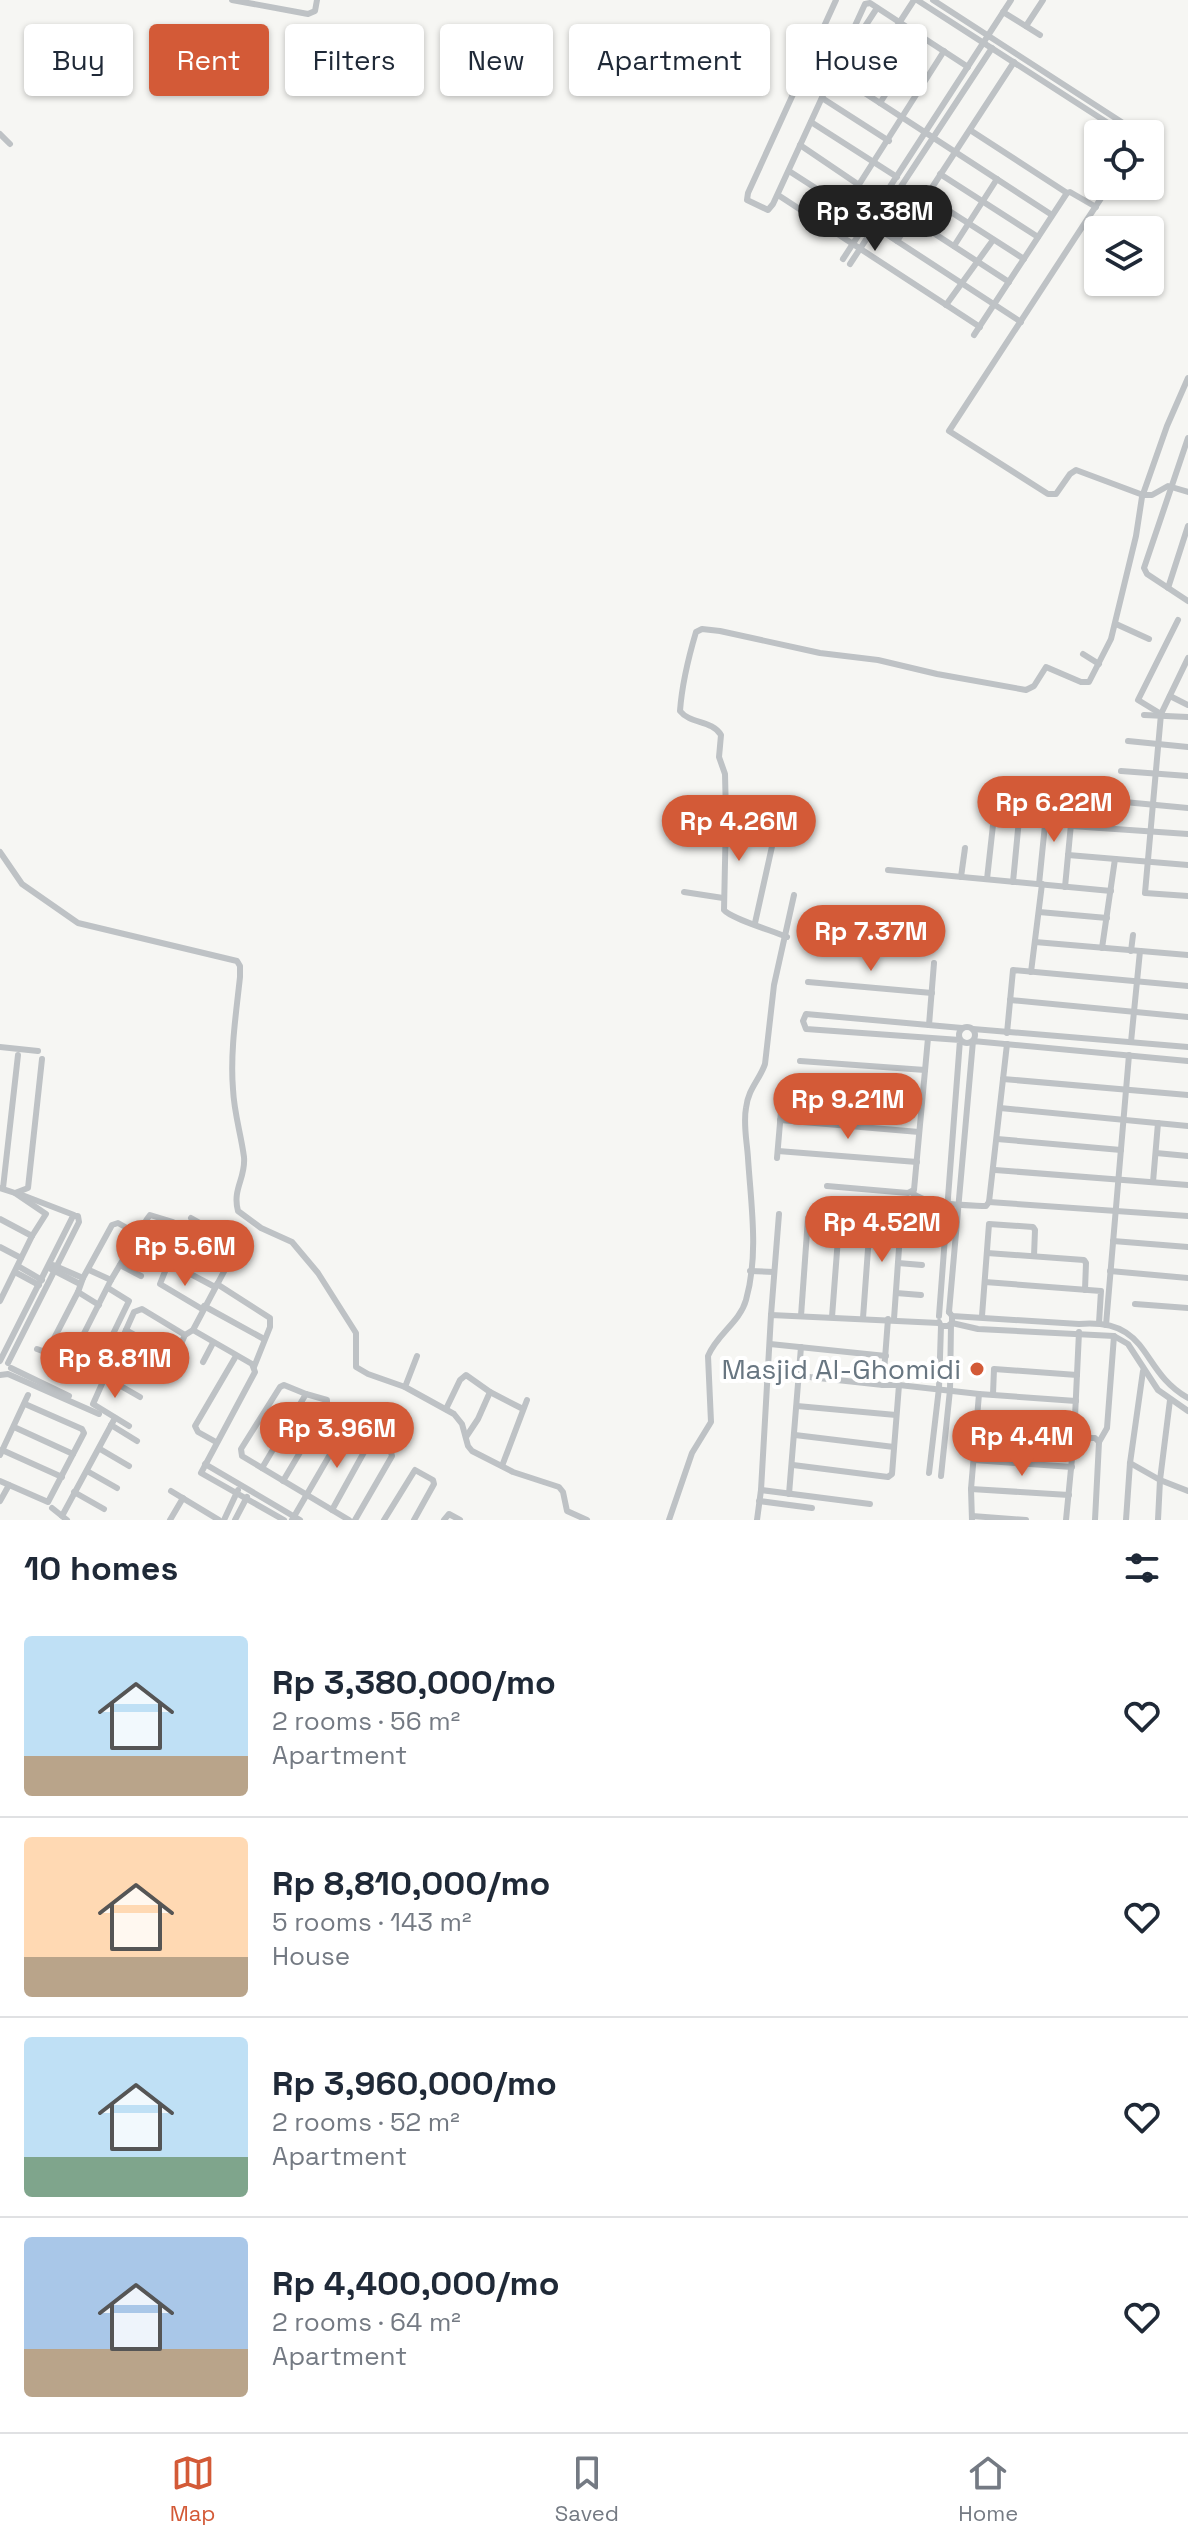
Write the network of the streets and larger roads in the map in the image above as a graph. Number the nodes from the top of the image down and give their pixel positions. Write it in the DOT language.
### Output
graph roads {
  1 [pos="232,0"];
  2 [pos="317,0"];
  3 [pos="836,0"];
  4 [pos="916,0"];
  5 [pos="933,0"];
  6 [pos="949,0"];
  7 [pos="1011,0"];
  8 [pos="1043,0"];
  9 [pos="864,2"];
  10 [pos="944,7"];
  11 [pos="877,8"];
  12 [pos="1003,12"];
  13 [pos="900,22"];
  14 [pos="825,24"];
  15 [pos="855,24"];
  16 [pos="865,24"];
  17 [pos="903,24"];
  18 [pos="1026,26"];
  19 [pos="1040,35"];
  20 [pos="988,36"];
  21 [pos="927,40"];
  22 [pos="984,43"];
  23 [pos="992,48"];
  24 [pos="944,51"];
  25 [pos="1014,62"];
  26 [pos="968,67"];
  27 [pos="793,96"];
  28 [pos="823,96"];
  29 [pos="827,96"];
  30 [pos="869,96"];
  31 [pos="884,96"];
  32 [pos="880,103"];
  33 [pos="902,117"];
  34 [pos="1103,120"];
  35 [pos="1118,120"];
  36 [pos="811,122"];
  37 [pos="970,130"];
  38 [pos="926,133"];
  39 [pos="0,134"];
  40 [pos="934,138"];
  41 [pos="889,141"];
  42 [pos="10,144"];
  43 [pos="800,145"];
  44 [pos="955,152"];
  45 [pos="875,162"];
  46 [pos="789,171"];
  47 [pos="940,174"];
  48 [pos="897,177"];
  49 [pos="997,179"];
  50 [pos="859,185"];
  51 [pos="1067,193"];
  52 [pos="778,195"];
  53 [pos="926,196"];
  54 [pos="1100,200"];
  55 [pos="982,201"];
  56 [pos="845,207"];
  57 [pos="1096,207"];
  58 [pos="1052,215"];
  59 [pos="912,219"];
  60 [pos="968,223"];
  61 [pos="874,226"];
  62 [pos="830,230"];
  63 [pos="1038,237"];
  64 [pos="993,240"];
  65 [pos="897,241"];
  66 [pos="954,246"];
  67 [pos="856,247"];
  68 [pos="843,259"];
  69 [pos="1024,259"];
  70 [pos="978,261"];
  71 [pos="850,264"];
  72 [pos="1009,282"];
  73 [pos="962,283"];
  74 [pos="994,304"];
  75 [pos="946,305"];
  76 [pos="1021,322"];
  77 [pos="980,327"];
  78 [pos="974,335"];
  79 [pos="1188,378"];
  80 [pos="1188,438"];
  81 [pos="1171,486"];
  82 [pos="1188,492"];
  83 [pos="1143,495"];
  84 [pos="1188,526"];
  85 [pos="1168,588"];
  86 [pos="1188,601"];
  87 [pos="1178,620"];
  88 [pos="1116,624"];
  89 [pos="1149,639"];
  90 [pos="1083,654"];
  91 [pos="1188,658"];
  92 [pos="1099,664"];
  93 [pos="1184,675"];
  94 [pos="1170,696"];
  95 [pos="1188,705"];
  96 [pos="1161,714"];
  97 [pos="1144,715"];
  98 [pos="1188,717"];
  99 [pos="1128,741"];
  100 [pos="1158,744"];
  101 [pos="1188,747"];
  102 [pos="1121,771"];
  103 [pos="1155,773"];
  104 [pos="1188,776"];
  105 [pos="1022,788"];
  106 [pos="1048,795"];
  107 [pos="1103,800"];
  108 [pos="1073,803"];
  109 [pos="1151,805"];
  110 [pos="1188,808"];
  111 [pos="780,822"];
  112 [pos="993,825"];
  113 [pos="1071,826"];
  114 [pos="1150,832"];
  115 [pos="1188,834"];
  116 [pos="965,848"];
  117 [pos="0,852"];
  118 [pos="1068,855"];
  119 [pos="1115,859"];
  120 [pos="1147,862"];
  121 [pos="1188,865"];
  122 [pos="888,870"];
  123 [pos="961,877"];
  124 [pos="987,879"];
  125 [pos="1013,882"];
  126 [pos="1041,884"];
  127 [pos="1065,887"];
  128 [pos="1111,891"];
  129 [pos="684,892"];
  130 [pos="794,895"];
  131 [pos="1188,896"];
  132 [pos="723,898"];
  133 [pos="1039,912"];
  134 [pos="1107,918"];
  135 [pos="755,923"];
  136 [pos="1133,935"];
  137 [pos="787,937"];
  138 [pos="1158,941"];
  139 [pos="1035,942"];
  140 [pos="1102,948"];
  141 [pos="1131,951"];
  142 [pos="1140,951"];
  143 [pos="1185,952"];
  144 [pos="1157,953"];
  145 [pos="934,963"];
  146 [pos="1031,972"];
  147 [pos="808,982"];
  148 [pos="1137,983"];
  149 [pos="1188,986"];
  150 [pos="932,993"];
  151 [pos="1010,1000"];
  152 [pos="1134,1013"];
  153 [pos="1188,1017"];
  154 [pos="929,1025"];
  155 [pos="962,1028"];
  156 [pos="973,1029"];
  157 [pos="1007,1033"];
  158 [pos="1019,1034"];
  159 [pos="928,1038"];
  160 [pos="960,1040"];
  161 [pos="973,1041"];
  162 [pos="1131,1042"];
  163 [pos="1007,1044"];
  164 [pos="1018,1045"];
  165 [pos="0,1047"];
  166 [pos="1188,1047"];
  167 [pos="38,1051"];
  168 [pos="18,1055"];
  169 [pos="1129,1055"];
  170 [pos="42,1059"];
  171 [pos="800,1061"];
  172 [pos="1188,1061"];
  173 [pos="925,1070"];
  174 [pos="1003,1079"];
  175 [pos="1126,1090"];
  176 [pos="1188,1095"];
  177 [pos="954,1100"];
  178 [pos="967,1101"];
  179 [pos="922,1102"];
  180 [pos="1000,1108"];
  181 [pos="1124,1119"];
  182 [pos="780,1120"];
  183 [pos="1158,1123"];
  184 [pos="1188,1126"];
  185 [pos="919,1132"];
  186 [pos="997,1139"];
  187 [pos="1121,1150"];
  188 [pos="1156,1153"];
  189 [pos="1188,1156"];
  190 [pos="917,1162"];
  191 [pos="995,1170"];
  192 [pos="1119,1180"];
  193 [pos="1153,1182"];
  194 [pos="1188,1185"];
  195 [pos="827,1186"];
  196 [pos="1,1188"];
  197 [pos="911,1192"];
  198 [pos="15,1193"];
  199 [pos="989,1202"];
  200 [pos="871,1208"];
  201 [pos="948,1208"];
  202 [pos="959,1208"];
  203 [pos="1116,1210"];
  204 [pos="779,1214"];
  205 [pos="1188,1216"];
  206 [pos="191,1218"];
  207 [pos="808,1218"];
  208 [pos="0,1219"];
  209 [pos="901,1220"];
  210 [pos="173,1222"];
  211 [pos="839,1225"];
  212 [pos="136,1233"];
  213 [pos="900,1233"];
  214 [pos="925,1235"];
  215 [pos="32,1236"];
  216 [pos="1113,1241"];
  217 [pos="188,1242"];
  218 [pos="132,1243"];
  219 [pos="0,1247"];
  220 [pos="1188,1247"];
  221 [pos="174,1249"];
  222 [pos="987,1253"];
  223 [pos="152,1254"];
  224 [pos="1034,1256"];
  225 [pos="21,1258"];
  226 [pos="168,1262"];
  227 [pos="898,1263"];
  228 [pos="227,1264"];
  229 [pos="120,1265"];
  230 [pos="922,1265"];
  231 [pos="52,1267"];
  232 [pos="16,1269"];
  233 [pos="89,1270"];
  234 [pos="750,1271"];
  235 [pos="1110,1271"];
  236 [pos="774,1272"];
  237 [pos="141,1276"];
  238 [pos="1188,1278"];
  239 [pos="111,1280"];
  240 [pos="0,1281"];
  241 [pos="41,1282"];
  242 [pos="985,1282"];
  243 [pos="80,1284"];
  244 [pos="216,1285"];
  245 [pos="8,1286"];
  246 [pos="108,1288"];
  247 [pos="1085,1290"];
  248 [pos="896,1293"];
  249 [pos="921,1295"];
  250 [pos="0,1301"];
  251 [pos="1135,1304"];
  252 [pos="99,1305"];
  253 [pos="203,1308"];
  254 [pos="1188,1308"];
  255 [pos="771,1315"];
  256 [pos="801,1316"];
  257 [pos="982,1316"];
  258 [pos="832,1317"];
  259 [pos="863,1318"];
  260 [pos="891,1319"];
  261 [pos="951,1319"];
  262 [pos="940,1322"];
  263 [pos="1079,1324"];
  264 [pos="1102,1324"];
  265 [pos="126,1330"];
  266 [pos="193,1330"];
  267 [pos="1079,1333"];
  268 [pos="185,1335"];
  269 [pos="1114,1336"];
  270 [pos="264,1339"];
  271 [pos="213,1343"];
  272 [pos="770,1344"];
  273 [pos="180,1346"];
  274 [pos="801,1347"];
  275 [pos="37,1349"];
  276 [pos="47,1352"];
  277 [pos="167,1353"];
  278 [pos="116,1354"];
  279 [pos="236,1356"];
  280 [pos="417,1356"];
  281 [pos="886,1356"];
  282 [pos="203,1362"];
  283 [pos="69,1363"];
  284 [pos="940,1366"];
  285 [pos="951,1366"];
  286 [pos="254,1367"];
  287 [pos="4,1370"];
  288 [pos="1143,1371"];
  289 [pos="152,1375"];
  290 [pos="1077,1375"];
  291 [pos="800,1376"];
  292 [pos="105,1377"];
  293 [pos="883,1385"];
  294 [pos="899,1385"];
  295 [pos="405,1387"];
  296 [pos="939,1388"];
  297 [pos="1172,1388"];
  298 [pos="950,1390"];
  299 [pos="490,1392"];
  300 [pos="306,1394"];
  301 [pos="979,1394"];
  302 [pos="993,1394"];
  303 [pos="28,1395"];
  304 [pos="69,1396"];
  305 [pos="140,1397"];
  306 [pos="1188,1398"];
  307 [pos="527,1400"];
  308 [pos="1170,1400"];
  309 [pos="1076,1401"];
  310 [pos="25,1404"];
  311 [pos="797,1406"];
  312 [pos="446,1409"];
  313 [pos="523,1409"];
  314 [pos="324,1411"];
  315 [pos="1188,1411"];
  316 [pos="99,1414"];
  317 [pos="896,1415"];
  318 [pos="113,1422"];
  319 [pos="129,1426"];
  320 [pos="14,1427"];
  321 [pos="976,1427"];
  322 [pos="795,1435"];
  323 [pos="1074,1436"];
  324 [pos="466,1437"];
  325 [pos="137,1441"];
  326 [pos="216,1442"];
  327 [pos="1099,1442"];
  328 [pos="894,1447"];
  329 [pos="2,1448"];
  330 [pos="100,1449"];
  331 [pos="73,1454"];
  332 [pos="974,1460"];
  333 [pos="1130,1463"];
  334 [pos="205,1464"];
  335 [pos="793,1465"];
  336 [pos="129,1466"];
  337 [pos="502,1466"];
  338 [pos="1072,1467"];
  339 [pos="262,1468"];
  340 [pos="87,1471"];
  341 [pos="929,1473"];
  342 [pos="941,1476"];
  343 [pos="62,1477"];
  344 [pos="1160,1480"];
  345 [pos="0,1481"];
  346 [pos="283,1481"];
  347 [pos="9,1485"];
  348 [pos="241,1485"];
  349 [pos="117,1488"];
  350 [pos="971,1489"];
  351 [pos="761,1490"];
  352 [pos="171,1491"];
  353 [pos="251,1491"];
  354 [pos="1188,1491"];
  355 [pos="74,1492"];
  356 [pos="236,1493"];
  357 [pos="305,1494"];
  358 [pos="789,1494"];
  359 [pos="1069,1495"];
  360 [pos="183,1498"];
  361 [pos="246,1499"];
  362 [pos="0,1501"];
  363 [pos="759,1501"];
  364 [pos="870,1504"];
  365 [pos="52,1508"];
  366 [pos="812,1508"];
  367 [pos="104,1509"];
  368 [pos="332,1510"];
  369 [pos="206,1512"];
  370 [pos="64,1518"];
  371 [pos="972,1518"];
  372 [pos="295,1519"];
  373 [pos="1004,1519"];
  374 [pos="170,1520"];
  375 [pos="201,1520"];
  376 [pos="222,1520"];
  377 [pos="235,1520"];
  378 [pos="284,1520"];
  379 [pos="352,1520"];
  380 [pos="384,1520"];
  381 [pos="414,1520"];
  382 [pos="444,1520"];
  383 [pos="460,1520"];
  384 [pos="587,1520"];
  385 [pos="669,1520"];
  386 [pos="757,1520"];
  387 [pos="1026,1520"];
  388 [pos="1066,1520"];
  389 [pos="1095,1520"];
  390 [pos="1126,1520"];
  391 [pos="1158,1520"];
  1 -- 2 [label="street"];
  3 -- 14 [label="street"];
  4 -- 13 [label="street"];
  4 -- 22 [label="street"];
  5 -- 10 [label="street"];
  6 -- 10 [label="street"];
  7 -- 12 [label="street"];
  8 -- 18 [label="street"];
  9 -- 11 [label="street"];
  9 -- 15 [label="street"];
  10 -- 20 [label="street"];
  11 -- 13 [label="street"];
  11 -- 16 [label="street"];
  12 -- 18 [label="street"];
  12 -- 20 [label="street"];
  13 -- 17 [label="street"];
  18 -- 19 [label="street"];
  20 -- 22 [label="street"];
  20 -- 35 [label="street"];
  21 -- 24 [label="street"];
  22 -- 23 [label="street"];
  22 -- 26 [label="street"];
  23 -- 25 [label="street"];
  23 -- 40 [label="street"];
  24 -- 26 [label="street"];
  24 -- 33 [label="street"];
  25 -- 34 [label="street"];
  25 -- 37 [label="street"];
  26 -- 38 [label="street"];
  27 -- 52 [label="street"];
  28 -- 36 [label="street"];
  29 -- 41 [label="street"];
  30 -- 32 [label="street"];
  31 -- 32 [label="street"];
  32 -- 33 [label="street"];
  33 -- 38 [label="street"];
  33 -- 41 [label="street"];
  36 -- 43 [label="street"];
  36 -- 45 [label="street"];
  37 -- 44 [label="street"];
  37 -- 51 [label="street"];
  38 -- 40 [label="street"];
  38 -- 48 [label="street"];
  39 -- 42 [label="street"];
  40 -- 44 [label="street"];
  40 -- 61 [label="street"];
  41 -- 45 [label="street"];
  43 -- 46 [label="street"];
  43 -- 50 [label="street"];
  44 -- 47 [label="street"];
  44 -- 49 [label="street"];
  45 -- 48 [label="street"];
  45 -- 50 [label="street"];
  46 -- 52 [label="street"];
  46 -- 56 [label="street"];
  47 -- 53 [label="street"];
  47 -- 55 [label="street"];
  48 -- 67 [label="street"];
  49 -- 55 [label="street"];
  49 -- 58 [label="street"];
  50 -- 56 [label="street"];
  51 -- 57 [label="street"];
  51 -- 58 [label="street"];
  52 -- 62 [label="street"];
  53 -- 59 [label="street"];
  53 -- 60 [label="street"];
  54 -- 57 [label="street"];
  55 -- 60 [label="street"];
  55 -- 63 [label="street"];
  56 -- 62 [label="street"];
  57 -- 76 [label="street"];
  58 -- 63 [label="street"];
  59 -- 65 [label="street"];
  59 -- 66 [label="street"];
  60 -- 64 [label="street"];
  60 -- 66 [label="street"];
  61 -- 65 [label="street"];
  61 -- 67 [label="street"];
  62 -- 67 [label="street"];
  63 -- 69 [label="street"];
  64 -- 69 [label="street"];
  64 -- 70 [label="street"];
  65 -- 73 [label="street"];
  66 -- 70 [label="street"];
  67 -- 68 [label="street"];
  67 -- 71 [label="street"];
  67 -- 75 [label="street"];
  69 -- 72 [label="street"];
  70 -- 72 [label="street"];
  70 -- 73 [label="street"];
  72 -- 74 [label="street"];
  73 -- 74 [label="street"];
  73 -- 75 [label="street"];
  74 -- 76 [label="street"];
  74 -- 77 [label="street"];
  75 -- 77 [label="street"];
  76 -- 83 [label="street"];
  77 -- 78 [label="street"];
  79 -- 83 [label="street"];
  80 -- 81 [label="street"];
  81 -- 82 [label="street"];
  81 -- 83 [label="street"];
  81 -- 85 [label="street"];
  83 -- 88 [label="street"];
  84 -- 85 [label="street"];
  85 -- 86 [label="street"];
  87 -- 96 [label="street"];
  88 -- 89 [label="street"];
  88 -- 92 [label="street"];
  90 -- 92 [label="street"];
  91 -- 93 [label="street"];
  92 -- 132 [label="street"];
  93 -- 94 [label="street"];
  94 -- 95 [label="street"];
  94 -- 96 [label="street"];
  96 -- 97 [label="street"];
  96 -- 98 [label="street"];
  96 -- 100 [label="street"];
  99 -- 100 [label="street"];
  100 -- 101 [label="street"];
  100 -- 103 [label="street"];
  102 -- 103 [label="street"];
  103 -- 104 [label="street"];
  103 -- 109 [label="street"];
  105 -- 125 [label="street"];
  106 -- 126 [label="street"];
  107 -- 109 [label="street"];
  108 -- 113 [label="street"];
  109 -- 110 [label="street"];
  109 -- 114 [label="street"];
  111 -- 135 [label="street"];
  112 -- 124 [label="street"];
  113 -- 114 [label="street"];
  113 -- 118 [label="street"];
  114 -- 115 [label="street"];
  114 -- 120 [label="street"];
  116 -- 123 [label="street"];
  117 -- 295 [label="street"];
  118 -- 119 [label="street"];
  118 -- 127 [label="street"];
  119 -- 120 [label="street"];
  119 -- 128 [label="street"];
  120 -- 121 [label="street"];
  120 -- 131 [label="street"];
  122 -- 123 [label="street"];
  123 -- 124 [label="street"];
  124 -- 125 [label="street"];
  125 -- 126 [label="street"];
  126 -- 127 [label="street"];
  126 -- 133 [label="street"];
  127 -- 128 [label="street"];
  128 -- 134 [label="street"];
  129 -- 132 [label="street"];
  130 -- 137 [label="street"];
  132 -- 135 [label="street"];
  133 -- 134 [label="street"];
  133 -- 139 [label="street"];
  134 -- 140 [label="street"];
  135 -- 137 [label="street"];
  136 -- 141 [label="street"];
  137 -- 234 [label="street"];
  138 -- 144 [label="street"];
  139 -- 140 [label="street"];
  139 -- 146 [label="street"];
  140 -- 141 [label="street"];
  141 -- 142 [label="street"];
  142 -- 144 [label="street"];
  142 -- 148 [label="street"];
  143 -- 144 [label="street"];
  145 -- 150 [label="street"];
  146 -- 148 [label="street"];
  146 -- 151 [label="street"];
  147 -- 150 [label="street"];
  148 -- 149 [label="street"];
  148 -- 152 [label="street"];
  150 -- 154 [label="street"];
  151 -- 152 [label="street"];
  151 -- 157 [label="street"];
  152 -- 153 [label="street"];
  152 -- 162 [label="street"];
  154 -- 155 [label="street"];
  154 -- 159 [label="street"];
  155 -- 156 [label="street"];
  155 -- 160 [label="street"];
  156 -- 157 [label="street"];
  156 -- 161 [label="street"];
  157 -- 158 [label="street"];
  158 -- 162 [label="street"];
  158 -- 164 [label="street"];
  159 -- 160 [label="street"];
  159 -- 173 [label="street"];
  160 -- 161 [label="street"];
  160 -- 177 [label="street"];
  161 -- 163 [label="street"];
  161 -- 178 [label="street"];
  162 -- 166 [label="street"];
  163 -- 164 [label="street"];
  163 -- 174 [label="street"];
  164 -- 169 [label="street"];
  165 -- 167 [label="street"];
  168 -- 196 [label="street"];
  169 -- 172 [label="street"];
  169 -- 175 [label="street"];
  170 -- 198 [label="street"];
  171 -- 173 [label="street"];
  173 -- 179 [label="street"];
  174 -- 175 [label="street"];
  174 -- 180 [label="street"];
  175 -- 176 [label="street"];
  175 -- 181 [label="street"];
  177 -- 178 [label="street"];
  177 -- 201 [label="street"];
  178 -- 202 [label="street"];
  179 -- 182 [label="street"];
  179 -- 185 [label="street"];
  180 -- 181 [label="street"];
  180 -- 186 [label="street"];
  181 -- 183 [label="street"];
  181 -- 187 [label="street"];
  182 -- 185 [label="street"];
  182 -- 190 [label="street"];
  183 -- 184 [label="street"];
  183 -- 188 [label="street"];
  185 -- 190 [label="street"];
  186 -- 187 [label="street"];
  186 -- 191 [label="street"];
  187 -- 192 [label="street"];
  188 -- 189 [label="street"];
  188 -- 193 [label="street"];
  190 -- 197 [label="street"];
  191 -- 192 [label="street"];
  191 -- 199 [label="street"];
  192 -- 193 [label="street"];
  192 -- 203 [label="street"];
  193 -- 194 [label="street"];
  195 -- 197 [label="street"];
  196 -- 198 [label="street"];
  197 -- 201 [label="street"];
  198 -- 215 [label="street"];
  198 -- 231 [label="street"];
  199 -- 202 [label="street"];
  199 -- 203 [label="street"];
  200 -- 259 [label="street"];
  201 -- 202 [label="street"];
  201 -- 262 [label="street"];
  202 -- 261 [label="street"];
  203 -- 205 [label="street"];
  203 -- 216 [label="street"];
  204 -- 236 [label="street"];
  206 -- 228 [label="street"];
  207 -- 256 [label="street"];
  208 -- 215 [label="street"];
  209 -- 213 [label="street"];
  210 -- 212 [label="street"];
  211 -- 258 [label="street"];
  212 -- 218 [label="street"];
  212 -- 233 [label="street"];
  213 -- 214 [label="street"];
  213 -- 227 [label="street"];
  215 -- 225 [label="street"];
  216 -- 220 [label="street"];
  216 -- 235 [label="street"];
  217 -- 228 [label="street"];
  218 -- 223 [label="street"];
  218 -- 229 [label="street"];
  219 -- 225 [label="street"];
  221 -- 226 [label="street"];
  222 -- 224 [label="street"];
  222 -- 224 [label="street"];
  222 -- 242 [label="street"];
  224 -- 247 [label="street"];
  225 -- 232 [label="street"];
  226 -- 244 [label="street"];
  226 -- 253 [label="street"];
  227 -- 230 [label="street"];
  227 -- 248 [label="street"];
  228 -- 244 [label="street"];
  229 -- 237 [label="street"];
  229 -- 239 [label="street"];
  231 -- 241 [label="street"];
  231 -- 243 [label="street"];
  231 -- 287 [label="street"];
  232 -- 241 [label="street"];
  232 -- 245 [label="street"];
  233 -- 239 [label="street"];
  233 -- 243 [label="street"];
  234 -- 236 [label="street"];
  234 -- 385 [label="street"];
  235 -- 238 [label="street"];
  235 -- 264 [label="street"];
  236 -- 255 [label="street"];
  239 -- 246 [label="street"];
  240 -- 245 [label="street"];
  241 -- 287 [label="street"];
  242 -- 247 [label="street"];
  242 -- 257 [label="street"];
  243 -- 252 [label="street"];
  243 -- 276 [label="street"];
  244 -- 253 [label="street"];
  244 -- 270 [label="street"];
  245 -- 250 [label="street"];
  246 -- 252 [label="street"];
  246 -- 283 [label="street"];
  247 -- 264 [label="street"];
  248 -- 249 [label="street"];
  248 -- 260 [label="street"];
  251 -- 254 [label="street"];
  252 -- 283 [label="street"];
  253 -- 266 [label="street"];
  253 -- 270 [label="street"];
  255 -- 256 [label="street"];
  255 -- 272 [label="street"];
  256 -- 258 [label="street"];
  257 -- 261 [label="street"];
  257 -- 263 [label="street"];
  258 -- 259 [label="street"];
  259 -- 260 [label="street"];
  260 -- 262 [label="street"];
  260 -- 281 [label="street"];
  261 -- 262 [label="street"];
  261 -- 262 [label="street"];
  261 -- 267 [label="street"];
  261 -- 285 [label="street"];
  262 -- 284 [label="street"];
  263 -- 264 [label="street"];
  263 -- 267 [label="street"];
  264 -- 297 [label="street"];
  265 -- 268 [label="street"];
  265 -- 277 [label="street"];
  265 -- 278 [label="street"];
  266 -- 268 [label="street"];
  266 -- 271 [label="street"];
  267 -- 269 [label="street"];
  267 -- 290 [label="street"];
  268 -- 273 [label="street"];
  269 -- 288 [label="street"];
  269 -- 327 [label="street"];
  270 -- 286 [label="street"];
  271 -- 279 [label="street"];
  271 -- 282 [label="street"];
  272 -- 274 [label="street"];
  272 -- 351 [label="street"];
  274 -- 281 [label="street"];
  274 -- 291 [label="street"];
  275 -- 276 [label="street"];
  276 -- 283 [label="street"];
  278 -- 289 [label="street"];
  278 -- 292 [label="street"];
  279 -- 286 [label="street"];
  279 -- 326 [label="street"];
  280 -- 295 [label="street"];
  281 -- 293 [label="street"];
  284 -- 285 [label="street"];
  284 -- 296 [label="street"];
  285 -- 298 [label="street"];
  286 -- 326 [label="street"];
  287 -- 304 [label="street"];
  287 -- 316 [label="street"];
  288 -- 308 [label="street"];
  288 -- 333 [label="street"];
  290 -- 302 [label="street"];
  290 -- 309 [label="street"];
  291 -- 293 [label="street"];
  291 -- 311 [label="street"];
  292 -- 305 [label="street"];
  292 -- 318 [label="street"];
  293 -- 294 [label="street"];
  294 -- 296 [label="street"];
  294 -- 317 [label="street"];
  295 -- 312 [label="street"];
  296 -- 298 [label="street"];
  296 -- 341 [label="street"];
  297 -- 306 [label="street"];
  297 -- 308 [label="street"];
  298 -- 301 [label="street"];
  298 -- 342 [label="street"];
  299 -- 312 [label="street"];
  299 -- 313 [label="street"];
  299 -- 324 [label="street"];
  300 -- 314 [label="street"];
  300 -- 339 [label="street"];
  300 -- 339 [label="street"];
  301 -- 302 [label="street"];
  301 -- 321 [label="street"];
  302 -- 309 [label="street"];
  303 -- 310 [label="street"];
  307 -- 313 [label="street"];
  308 -- 315 [label="street"];
  308 -- 344 [label="street"];
  309 -- 323 [label="street"];
  310 -- 320 [label="street"];
  310 -- 331 [label="street"];
  311 -- 317 [label="street"];
  311 -- 322 [label="street"];
  312 -- 324 [label="street"];
  313 -- 337 [label="street"];
  314 -- 346 [label="street"];
  314 -- 357 [label="street"];
  317 -- 328 [label="street"];
  318 -- 319 [label="street"];
  318 -- 325 [label="street"];
  318 -- 330 [label="street"];
  320 -- 329 [label="street"];
  320 -- 331 [label="street"];
  321 -- 323 [label="street"];
  321 -- 332 [label="street"];
  322 -- 328 [label="street"];
  322 -- 335 [label="street"];
  323 -- 327 [label="street"];
  323 -- 338 [label="street"];
  324 -- 337 [label="street"];
  326 -- 334 [label="street"];
  327 -- 389 [label="street"];
  328 -- 335 [label="street"];
  329 -- 343 [label="street"];
  330 -- 336 [label="street"];
  330 -- 340 [label="street"];
  331 -- 343 [label="street"];
  332 -- 338 [label="street"];
  332 -- 350 [label="street"];
  333 -- 344 [label="street"];
  333 -- 390 [label="street"];
  334 -- 348 [label="street"];
  334 -- 356 [label="street"];
  335 -- 358 [label="street"];
  337 -- 384 [label="street"];
  338 -- 359 [label="street"];
  339 -- 346 [label="street"];
  340 -- 349 [label="street"];
  340 -- 355 [label="street"];
  343 -- 347 [label="street"];
  344 -- 354 [label="street"];
  344 -- 391 [label="street"];
  345 -- 347 [label="street"];
  346 -- 357 [label="street"];
  347 -- 362 [label="street"];
  348 -- 353 [label="street"];
  348 -- 356 [label="street"];
  350 -- 359 [label="street"];
  350 -- 371 [label="street"];
  351 -- 358 [label="street"];
  351 -- 363 [label="street"];
  352 -- 360 [label="street"];
  353 -- 361 [label="street"];
  353 -- 372 [label="street"];
  355 -- 367 [label="street"];
  355 -- 370 [label="street"];
  356 -- 361 [label="street"];
  356 -- 376 [label="street"];
  357 -- 368 [label="street"];
  357 -- 372 [label="street"];
  358 -- 364 [label="street"];
  359 -- 388 [label="street"];
  360 -- 369 [label="street"];
  360 -- 374 [label="street"];
  361 -- 377 [label="street"];
  361 -- 378 [label="street"];
  363 -- 366 [label="street"];
  363 -- 386 [label="street"];
  365 -- 370 [label="street"];
  368 -- 379 [label="street"];
  368 -- 379 [label="street"];
  369 -- 375 [label="street"];
  369 -- 376 [label="street"];
  371 -- 373 [label="street"];
  373 -- 387 [label="street"];
  380 -- 381 [label="street"];
  382 -- 383 [label="street"];
}
